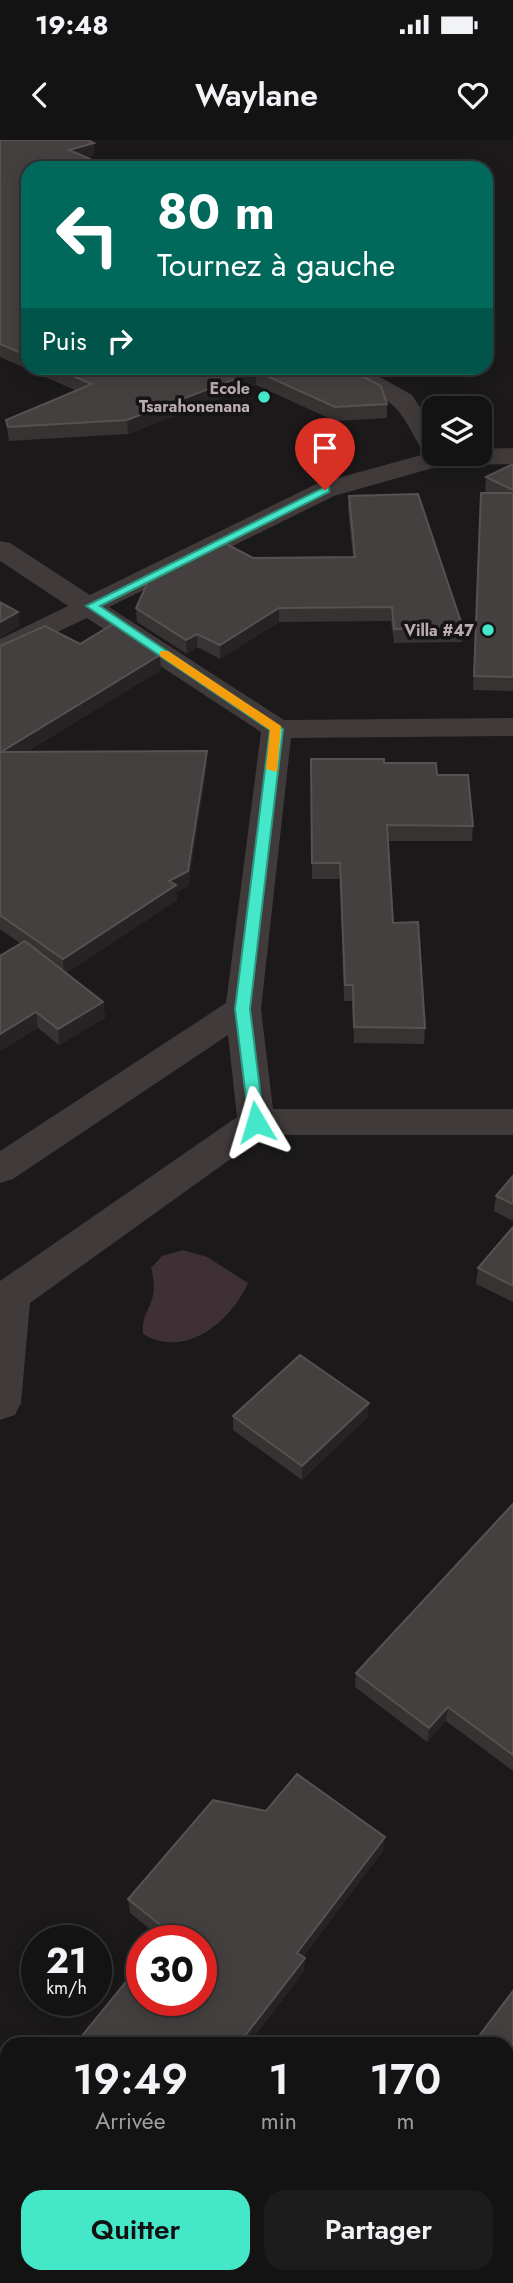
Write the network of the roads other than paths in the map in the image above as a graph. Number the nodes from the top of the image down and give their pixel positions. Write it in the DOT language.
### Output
graph roads {
  1 [pos="358,375"];
  2 [pos="422,430"];
  3 [pos="492,455"];
  4 [pos="513,456"];
  5 [pos="422,458"];
  6 [pos="0,549"];
  7 [pos="92,606"];
  8 [pos="0,650"];
  9 [pos="513,727"];
  10 [pos="277,729"];
  11 [pos="243,1009"];
  12 [pos="256,1122"];
  13 [pos="513,1122"];
  14 [pos="0,1169"];
  15 [pos="5,1296"];
  16 [pos="0,1403"];
  1 -- 2 [label="street"];
  3 -- 4 [label="street"];
  5 -- 7 [label="street"];
  6 -- 7 [label="street"];
  7 -- 8 [label="street"];
  7 -- 10 [label="street"];
  9 -- 10 [label="street"];
  10 -- 11 [label="street"];
  11 -- 12 [label="street"];
  11 -- 14 [label="street"];
  12 -- 13 [label="street"];
  12 -- 15 [label="street"];
  15 -- 16 [label="street"];
}
